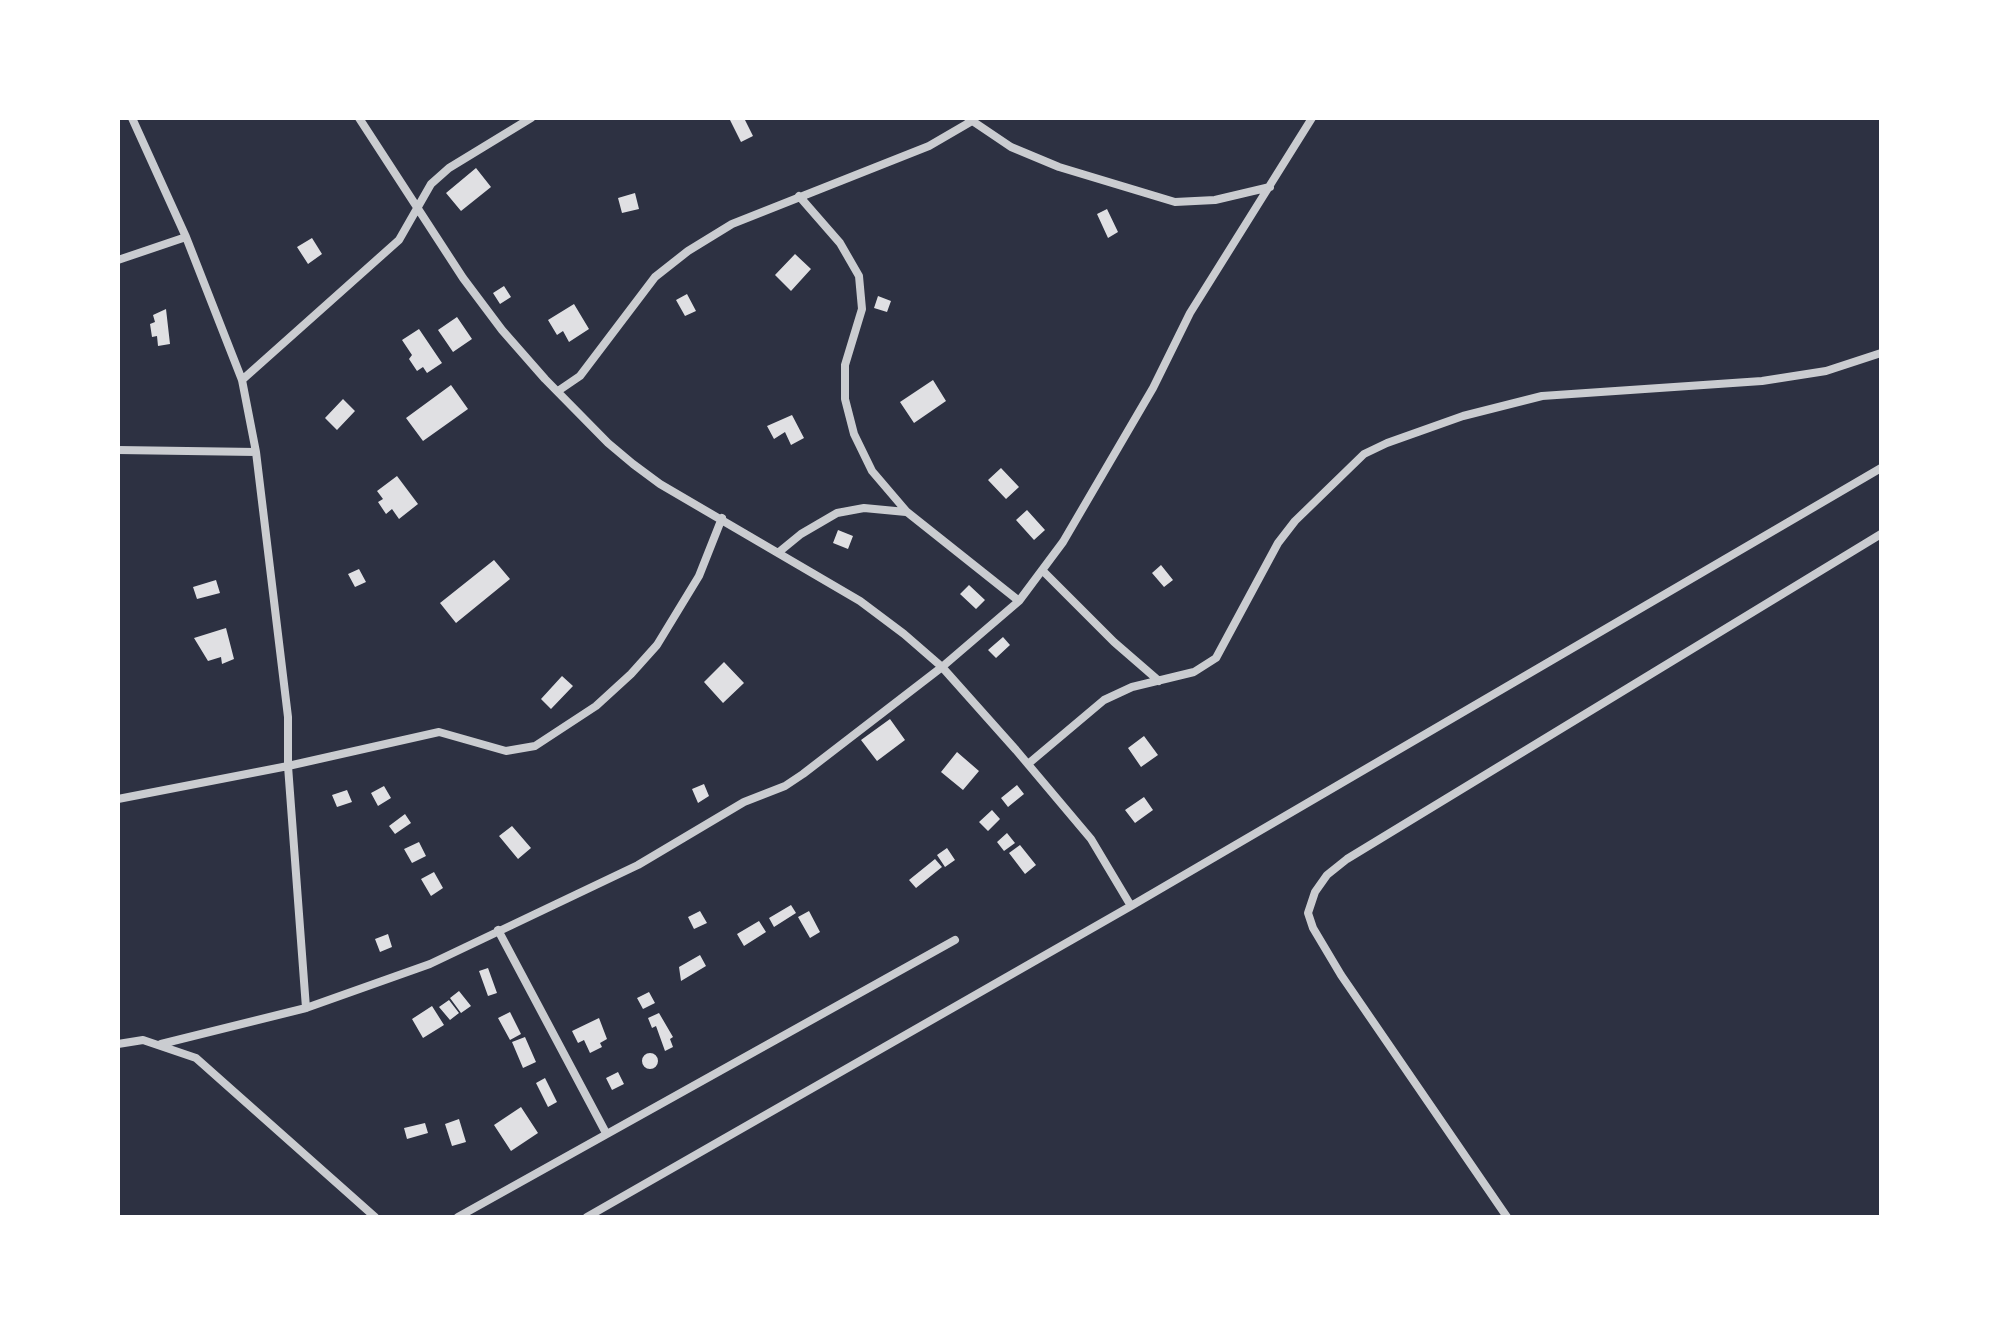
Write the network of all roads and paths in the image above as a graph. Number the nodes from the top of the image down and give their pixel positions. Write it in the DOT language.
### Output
graph roads {
  1 [pos="132,118"];
  2 [pos="359,118"];
  3 [pos="531,118"];
  4 [pos="1312,118"];
  5 [pos="970,120"];
  6 [pos="1270,187"];
  7 [pos="799,196"];
  8 [pos="417,206"];
  9 [pos="186,237"];
  10 [pos="118,260"];
  11 [pos="1881,353"];
  12 [pos="242,380"];
  13 [pos="558,391"];
  14 [pos="118,450"];
  15 [pos="256,452"];
  16 [pos="1881,468"];
  17 [pos="907,512"];
  18 [pos="722,518"];
  19 [pos="1881,534"];
  20 [pos="779,552"];
  21 [pos="1042,570"];
  22 [pos="1019,601"];
  23 [pos="942,667"];
  24 [pos="1159,681"];
  25 [pos="1028,764"];
  26 [pos="288,766"];
  27 [pos="118,799"];
  28 [pos="1131,906"];
  29 [pos="498,930"];
  30 [pos="955,940"];
  31 [pos="306,1008"];
  32 [pos="118,1044"];
  33 [pos="161,1044"];
  34 [pos="606,1133"];
  35 [pos="375,1217"];
  36 [pos="458,1217"];
  37 [pos="587,1217"];
  38 [pos="1507,1217"];
  1 -- 9 [label="street"];
  2 -- 8 [label="street"];
  3 -- 8 [label="street"];
  4 -- 6 [label="street"];
  5 -- 6 [label="street"];
  5 -- 7 [label="street"];
  6 -- 21 [label="street"];
  7 -- 13 [label="street"];
  7 -- 17 [label="street"];
  8 -- 12 [label="street"];
  8 -- 13 [label="street"];
  9 -- 10 [label="street"];
  9 -- 12 [label="street"];
  11 -- 24 [label="street"];
  12 -- 15 [label="street"];
  13 -- 18 [label="street"];
  14 -- 15 [label="street"];
  15 -- 26 [label="street"];
  16 -- 28 [label="street"];
  17 -- 20 [label="street"];
  17 -- 22 [label="street"];
  18 -- 20 [label="street"];
  18 -- 26 [label="street"];
  19 -- 38 [label="street"];
  20 -- 23 [label="street"];
  21 -- 22 [label="street"];
  21 -- 24 [label="street"];
  22 -- 23 [label="street"];
  23 -- 25 [label="street"];
  23 -- 29 [label="street"];
  24 -- 25 [label="street"];
  25 -- 28 [label="street"];
  26 -- 27 [label="street"];
  26 -- 31 [label="street"];
  28 -- 37 [label="street"];
  29 -- 31 [label="street"];
  29 -- 34 [label="street"];
  30 -- 34 [label="street"];
  31 -- 33 [label="street"];
  32 -- 33 [label="street"];
  33 -- 35 [label="street"];
  34 -- 36 [label="street"];
}
